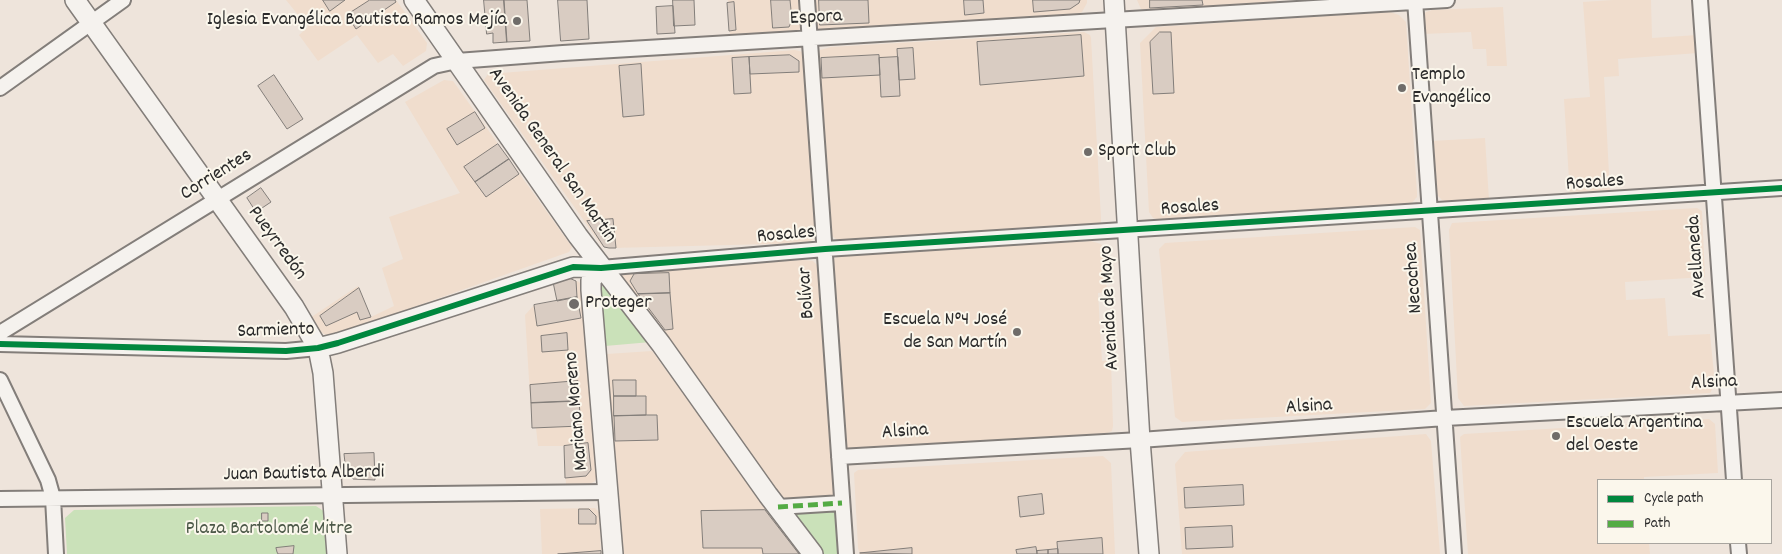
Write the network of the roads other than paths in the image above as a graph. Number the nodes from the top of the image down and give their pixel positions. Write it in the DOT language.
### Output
graph roads {
  1 [pos="75,0"];
  2 [pos="123,0"];
  3 [pos="414,0"];
  4 [pos="807,0"];
  5 [pos="1114,0"];
  6 [pos="1447,0"];
  7 [pos="1700,0"];
  8 [pos="1416,1"];
  9 [pos="1284,5"];
  10 [pos="1116,21"];
  11 [pos="92,23"];
  12 [pos="810,39"];
  13 [pos="457,61"];
  14 [pos="0,88"];
  15 [pos="1782,188"];
  16 [pos="1713,192"];
  17 [pos="217,200"];
  18 [pos="1430,210"];
  19 [pos="1129,229"];
  20 [pos="825,249"];
  21 [pos="601,268"];
  22 [pos="0,333"];
  23 [pos="0,344"];
  24 [pos="318,348"];
  25 [pos="0,380"];
  26 [pos="1782,400"];
  27 [pos="1728,404"];
  28 [pos="1445,418"];
  29 [pos="1140,440"];
  30 [pos="839,458"];
  31 [pos="1734,479"];
  32 [pos="607,492"];
  33 [pos="332,495"];
  34 [pos="53,498"];
  35 [pos="0,499"];
  36 [pos="842,503"];
  37 [pos="778,507"];
  38 [pos="56,554"];
  39 [pos="337,554"];
  40 [pos="613,554"];
  41 [pos="813,554"];
  42 [pos="846,554"];
  43 [pos="1149,554"];
  44 [pos="1454,554"];
  1 -- 11 [label="street, Pueyrredón"];
  2 -- 11 [label="street"];
  3 -- 13 [label="street, Avenida General San Martín"];
  4 -- 12 [label="street, Bolívar"];
  5 -- 10 [label="street, Avenida de Mayo"];
  6 -- 8 [label="street, Espora"];
  7 -- 16 [label="street, Avellaneda"];
  8 -- 9 [label="street, Espora"];
  8 -- 18 [label="street, Necochea"];
  9 -- 10 [label="street, Espora"];
  10 -- 12 [label="street, Espora"];
  10 -- 19 [label="street, Avenida de Mayo"];
  11 -- 14 [label="street"];
  11 -- 17 [label="street, Pueyrredón"];
  12 -- 13 [label="street, Espora"];
  12 -- 20 [label="street, Bolívar"];
  13 -- 17 [label="street, Corrientes"];
  13 -- 21 [label="street, Avenida General San Martín"];
  15 -- 16 [label="street, Rosales"];
  16 -- 18 [label="street, Rosales"];
  16 -- 27 [label="street, Avellaneda"];
  17 -- 22 [label="street, Corrientes"];
  17 -- 24 [label="street, Pueyrredón"];
  18 -- 19 [label="street, Rosales"];
  18 -- 28 [label="street, Necochea"];
  19 -- 20 [label="street, Rosales"];
  19 -- 29 [label="street, Avenida de Mayo"];
  20 -- 21 [label="street, Rosales"];
  20 -- 30 [label="street, Bolívar"];
  21 -- 24 [label="street, Sarmiento"];
  21 -- 32 [label="street, Mariano Moreno"];
  21 -- 37 [label="street, Avenida General San Martín"];
  23 -- 24 [label="street, Sarmiento"];
  24 -- 33 [label="street, Pueyrredón"];
  25 -- 34 [label="street"];
  26 -- 27 [label="street, Alsina"];
  27 -- 28 [label="street, Alsina"];
  27 -- 31 [label="street, Avellaneda"];
  28 -- 29 [label="street, Alsina"];
  28 -- 44 [label="street, Necochea"];
  29 -- 30 [label="street, Alsina"];
  29 -- 43 [label="street, Avenida de Mayo"];
  30 -- 36 [label="street, Bolívar"];
  32 -- 33 [label="street, Juan Bautista Alberdi"];
  32 -- 40 [label="street, Mariano Moreno"];
  33 -- 34 [label="street, Juan Bautista Alberdi"];
  33 -- 39 [label="street, Pueyrredón"];
  34 -- 35 [label="street, Juan Bautista Alberdi"];
  34 -- 38 [label="street"];
  36 -- 37 [label="street"];
  36 -- 42 [label="street, Bolívar"];
  37 -- 41 [label="street, Avenida General San Martín"];
}
